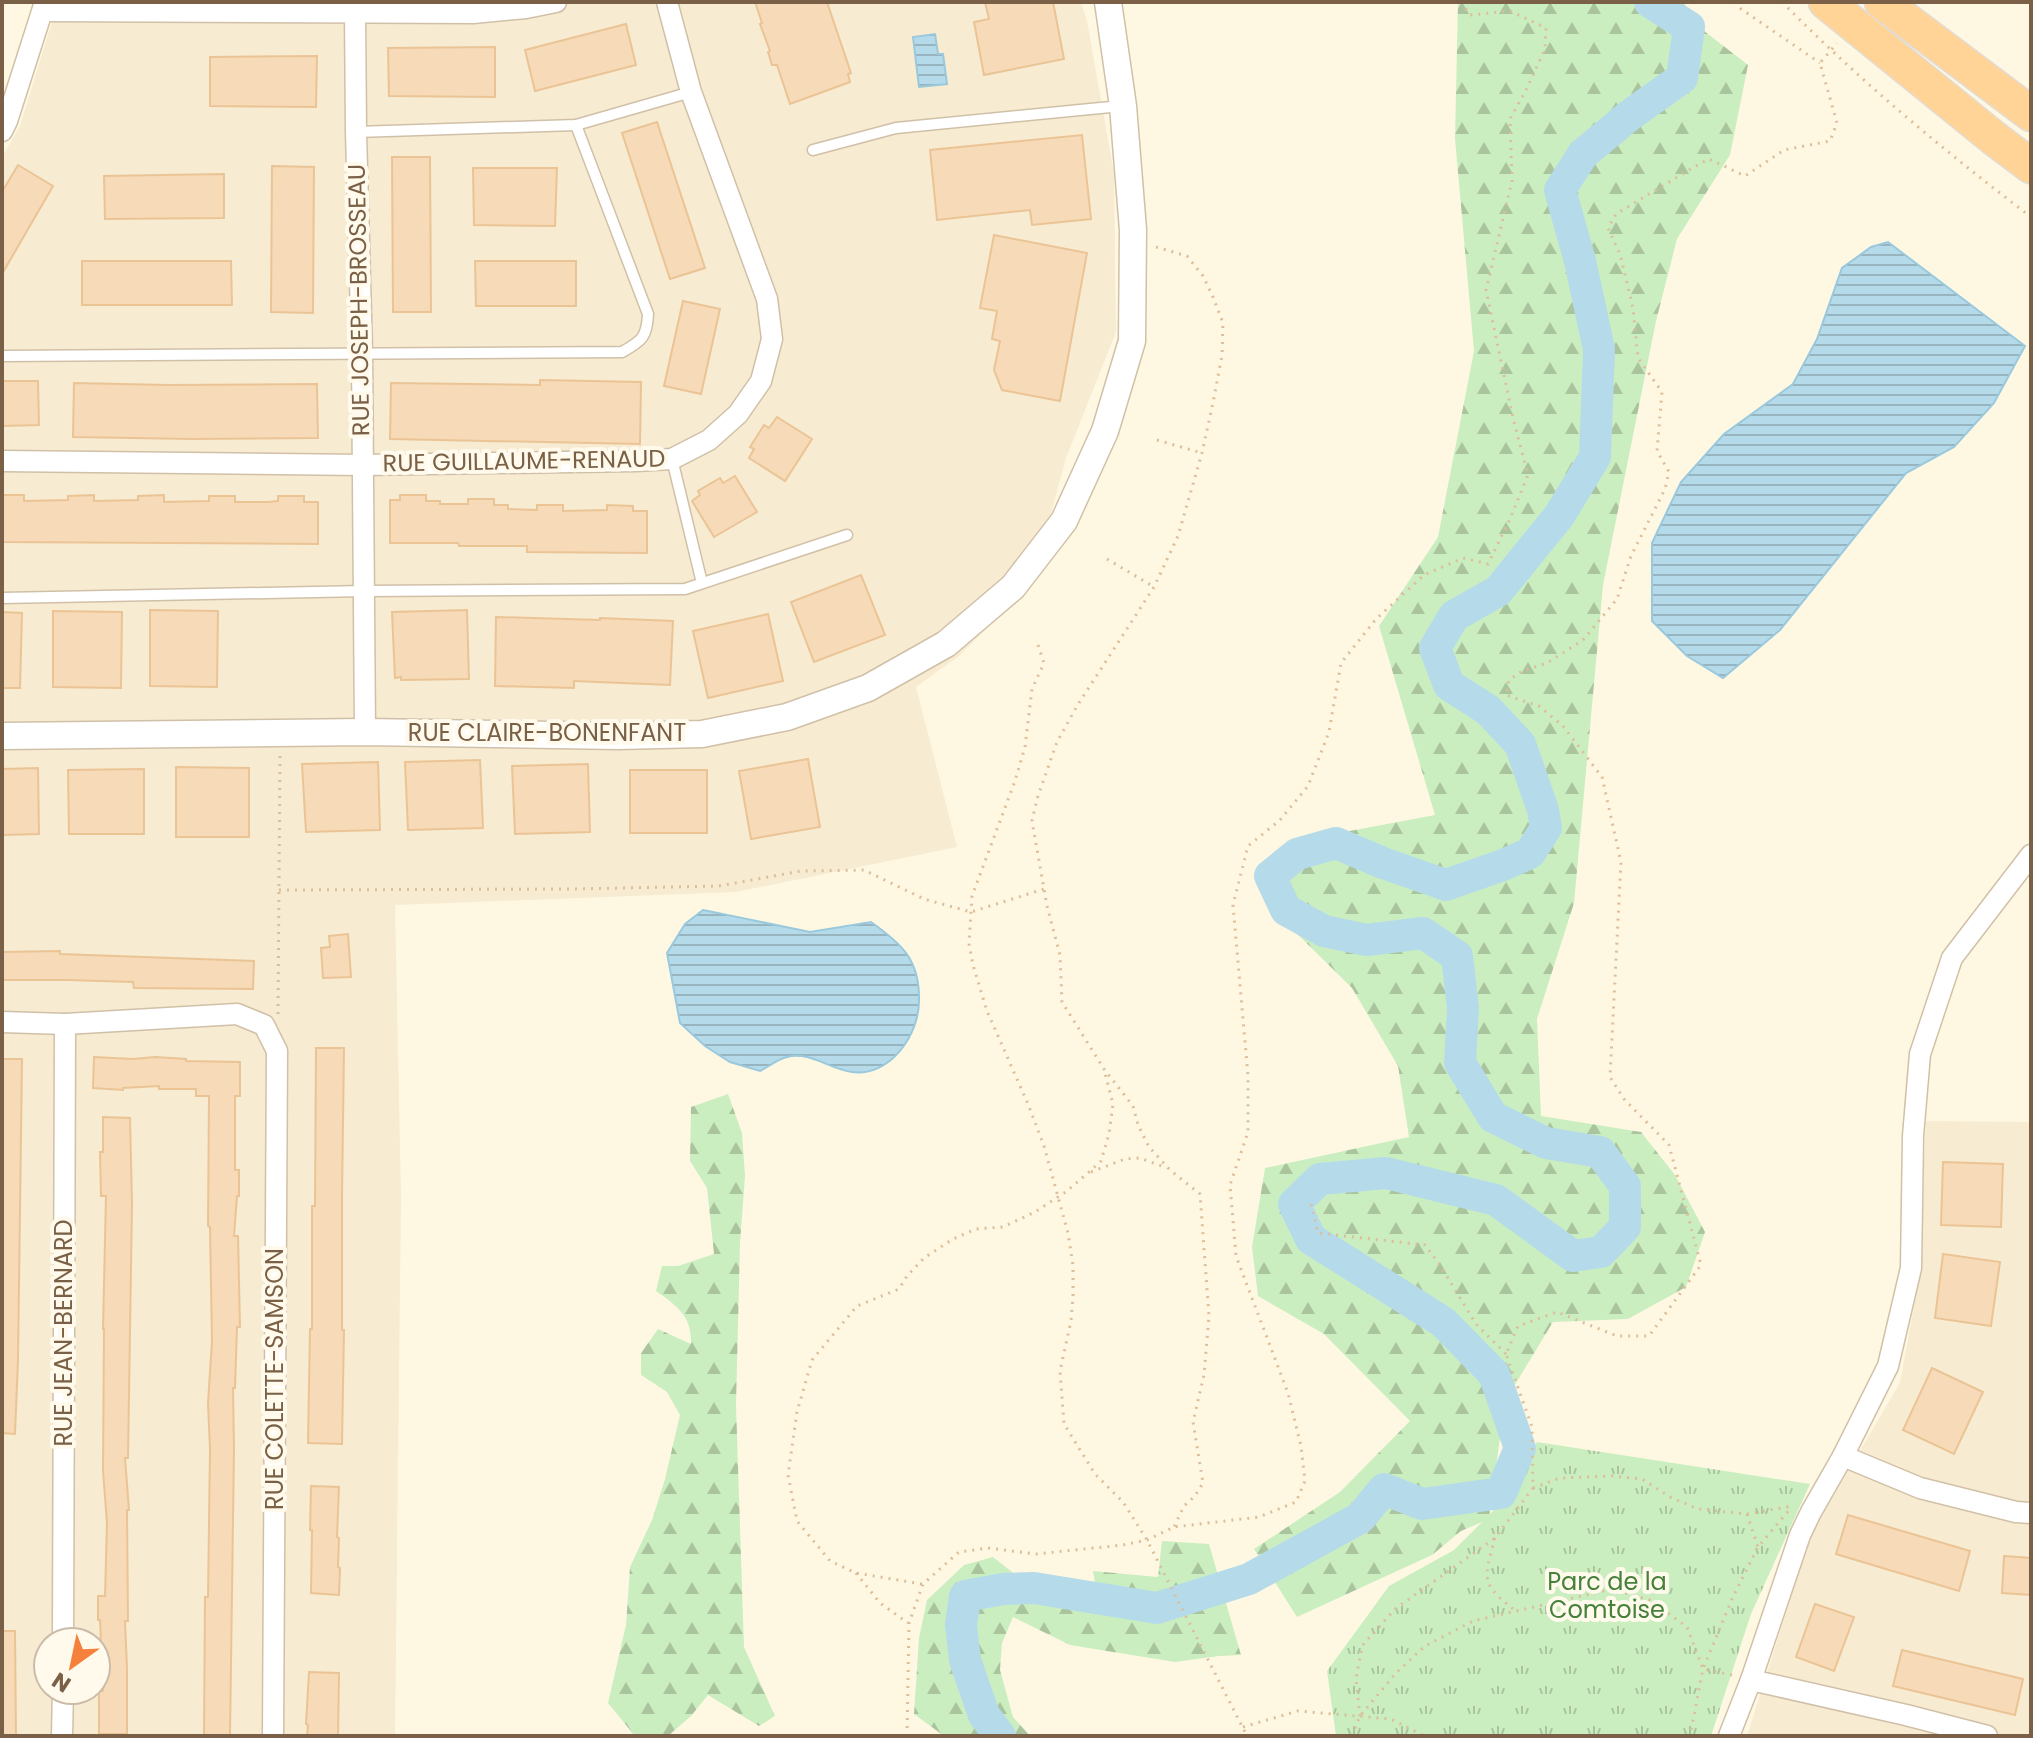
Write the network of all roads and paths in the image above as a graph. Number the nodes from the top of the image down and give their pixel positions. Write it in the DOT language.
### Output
graph roads {
  1 [pos="556,2"];
  2 [pos="667,2"];
  3 [pos="1108,2"];
  4 [pos="1461,2"];
  5 [pos="1735,2"];
  6 [pos="1782,2"];
  7 [pos="1826,2"];
  8 [pos="1882,2"];
  9 [pos="44,6"];
  10 [pos="355,12"];
  11 [pos="1837,43"];
  12 [pos="1830,51"];
  13 [pos="1820,63"];
  14 [pos="691,92"];
  15 [pos="1123,106"];
  16 [pos="2031,114"];
  17 [pos="576,125"];
  18 [pos="2,131"];
  19 [pos="356,132"];
  20 [pos="813,150"];
  21 [pos="2031,166"];
  22 [pos="2031,217"];
  23 [pos="1133,241"];
  24 [pos="362,353"];
  25 [pos="2,356"];
  26 [pos="1157,440"];
  27 [pos="1202,453"];
  28 [pos="672,459"];
  29 [pos="2,461"];
  30 [pos="363,465"];
  31 [pos="847,535"];
  32 [pos="1107,559"];
  33 [pos="702,583"];
  34 [pos="1154,587"];
  35 [pos="364,591"];
  36 [pos="2,598"];
  37 [pos="1038,645"];
  38 [pos="280,732"];
  39 [pos="365,732"];
  40 [pos="2,736"];
  41 [pos="2031,855"];
  42 [pos="1044,889"];
  43 [pos="279,890"];
  44 [pos="971,912"];
  45 [pos="2,1022"];
  46 [pos="65,1024"];
  47 [pos="271,1039"];
  48 [pos="1104,1069"];
  49 [pos="1170,1170"];
  50 [pos="1089,1172"];
  51 [pos="1058,1197"];
  52 [pos="1311,1204"];
  53 [pos="1506,1354"];
  54 [pos="1843,1456"];
  55 [pos="1533,1488"];
  56 [pos="1802,1509"];
  57 [pos="2031,1513"];
  58 [pos="1747,1514"];
  59 [pos="1174,1527"];
  60 [pos="1495,1538"];
  61 [pos="1147,1540"];
  62 [pos="1758,1547"];
  63 [pos="856,1573"];
  64 [pos="923,1584"];
  65 [pos="1517,1612"];
  66 [pos="909,1623"];
  67 [pos="63,1626"];
  68 [pos="1703,1669"];
  69 [pos="1751,1680"];
  70 [pos="63,1706"];
  71 [pos="1360,1716"];
  72 [pos="1243,1727"];
  73 [pos="62,1736"];
  74 [pos="271,1736"];
  75 [pos="907,1736"];
  76 [pos="1247,1736"];
  77 [pos="1352,1736"];
  78 [pos="1424,1736"];
  79 [pos="1690,1736"];
  80 [pos="1729,1736"];
  81 [pos="1987,1736"];
  1 -- 10 [label="street"];
  2 -- 14 [label="street, RUE GUILLAUME-RENAUD"];
  3 -- 15 [label="street, RUE CLAIRE-BONENFANT"];
  4 -- 59 [label="path"];
  5 -- 13 [label="path"];
  6 -- 12 [label="path"];
  7 -- 21 [label="highway"];
  8 -- 16 [label="highway"];
  9 -- 10 [label="street"];
  9 -- 18 [label="street"];
  10 -- 19 [label="street, RUE JOSEPH-BROSSEAU"];
  11 -- 12 [label="path"];
  12 -- 13 [label="path"];
  12 -- 22 [label="path"];
  13 -- 53 [label="path"];
  14 -- 17 [label="lane"];
  14 -- 28 [label="street, RUE GUILLAUME-RENAUD"];
  15 -- 20 [label="lane"];
  15 -- 23 [label="street, RUE CLAIRE-BONENFANT"];
  17 -- 19 [label="lane"];
  17 -- 24 [label="lane"];
  19 -- 24 [label="street, RUE JOSEPH-BROSSEAU"];
  23 -- 27 [label="path"];
  23 -- 39 [label="street, RUE CLAIRE-BONENFANT"];
  24 -- 25 [label="lane"];
  24 -- 30 [label="street, RUE JOSEPH-BROSSEAU"];
  26 -- 27 [label="path"];
  27 -- 34 [label="path"];
  28 -- 30 [label="street, RUE GUILLAUME-RENAUD"];
  28 -- 33 [label="lane"];
  29 -- 30 [label="street, RUE GUILLAUME-RENAUD"];
  30 -- 35 [label="street, RUE JOSEPH-BROSSEAU"];
  31 -- 33 [label="lane"];
  32 -- 34 [label="path"];
  33 -- 35 [label="lane"];
  34 -- 42 [label="path"];
  35 -- 36 [label="lane"];
  35 -- 39 [label="street, RUE JOSEPH-BROSSEAU"];
  37 -- 44 [label="path"];
  38 -- 39 [label="street, RUE CLAIRE-BONENFANT"];
  38 -- 40 [label="street, RUE CLAIRE-BONENFANT"];
  38 -- 43 [label="path"];
  41 -- 54 [label="street"];
  42 -- 44 [label="path"];
  42 -- 48 [label="path"];
  43 -- 44 [label="path"];
  43 -- 47 [label="path"];
  44 -- 51 [label="path"];
  45 -- 46 [label="street"];
  46 -- 47 [label="street"];
  46 -- 67 [label="street, RUE JEAN-BERNARD"];
  47 -- 74 [label="street, RUE COLETTE-SAMSON"];
  48 -- 49 [label="path"];
  48 -- 50 [label="path"];
  49 -- 50 [label="path"];
  49 -- 59 [label="path"];
  50 -- 51 [label="path"];
  51 -- 61 [label="path"];
  51 -- 63 [label="path"];
  52 -- 53 [label="path"];
  53 -- 55 [label="path"];
  54 -- 56 [label="street"];
  54 -- 57 [label="street"];
  55 -- 58 [label="path"];
  55 -- 60 [label="path"];
  56 -- 58 [label="path"];
  56 -- 62 [label="path"];
  56 -- 69 [label="street"];
  58 -- 62 [label="path"];
  59 -- 61 [label="path"];
  60 -- 65 [label="path"];
  60 -- 71 [label="path"];
  61 -- 64 [label="path"];
  61 -- 72 [label="path"];
  62 -- 68 [label="path"];
  63 -- 64 [label="path"];
  63 -- 66 [label="path"];
  64 -- 66 [label="path"];
  65 -- 68 [label="path"];
  65 -- 71 [label="path"];
  66 -- 75 [label="path"];
  68 -- 69 [label="path"];
  68 -- 79 [label="path"];
  69 -- 80 [label="street"];
  69 -- 81 [label="street"];
  70 -- 73 [label="street"];
  71 -- 72 [label="path"];
  71 -- 77 [label="path"];
  71 -- 78 [label="path"];
  72 -- 76 [label="path"];
}
